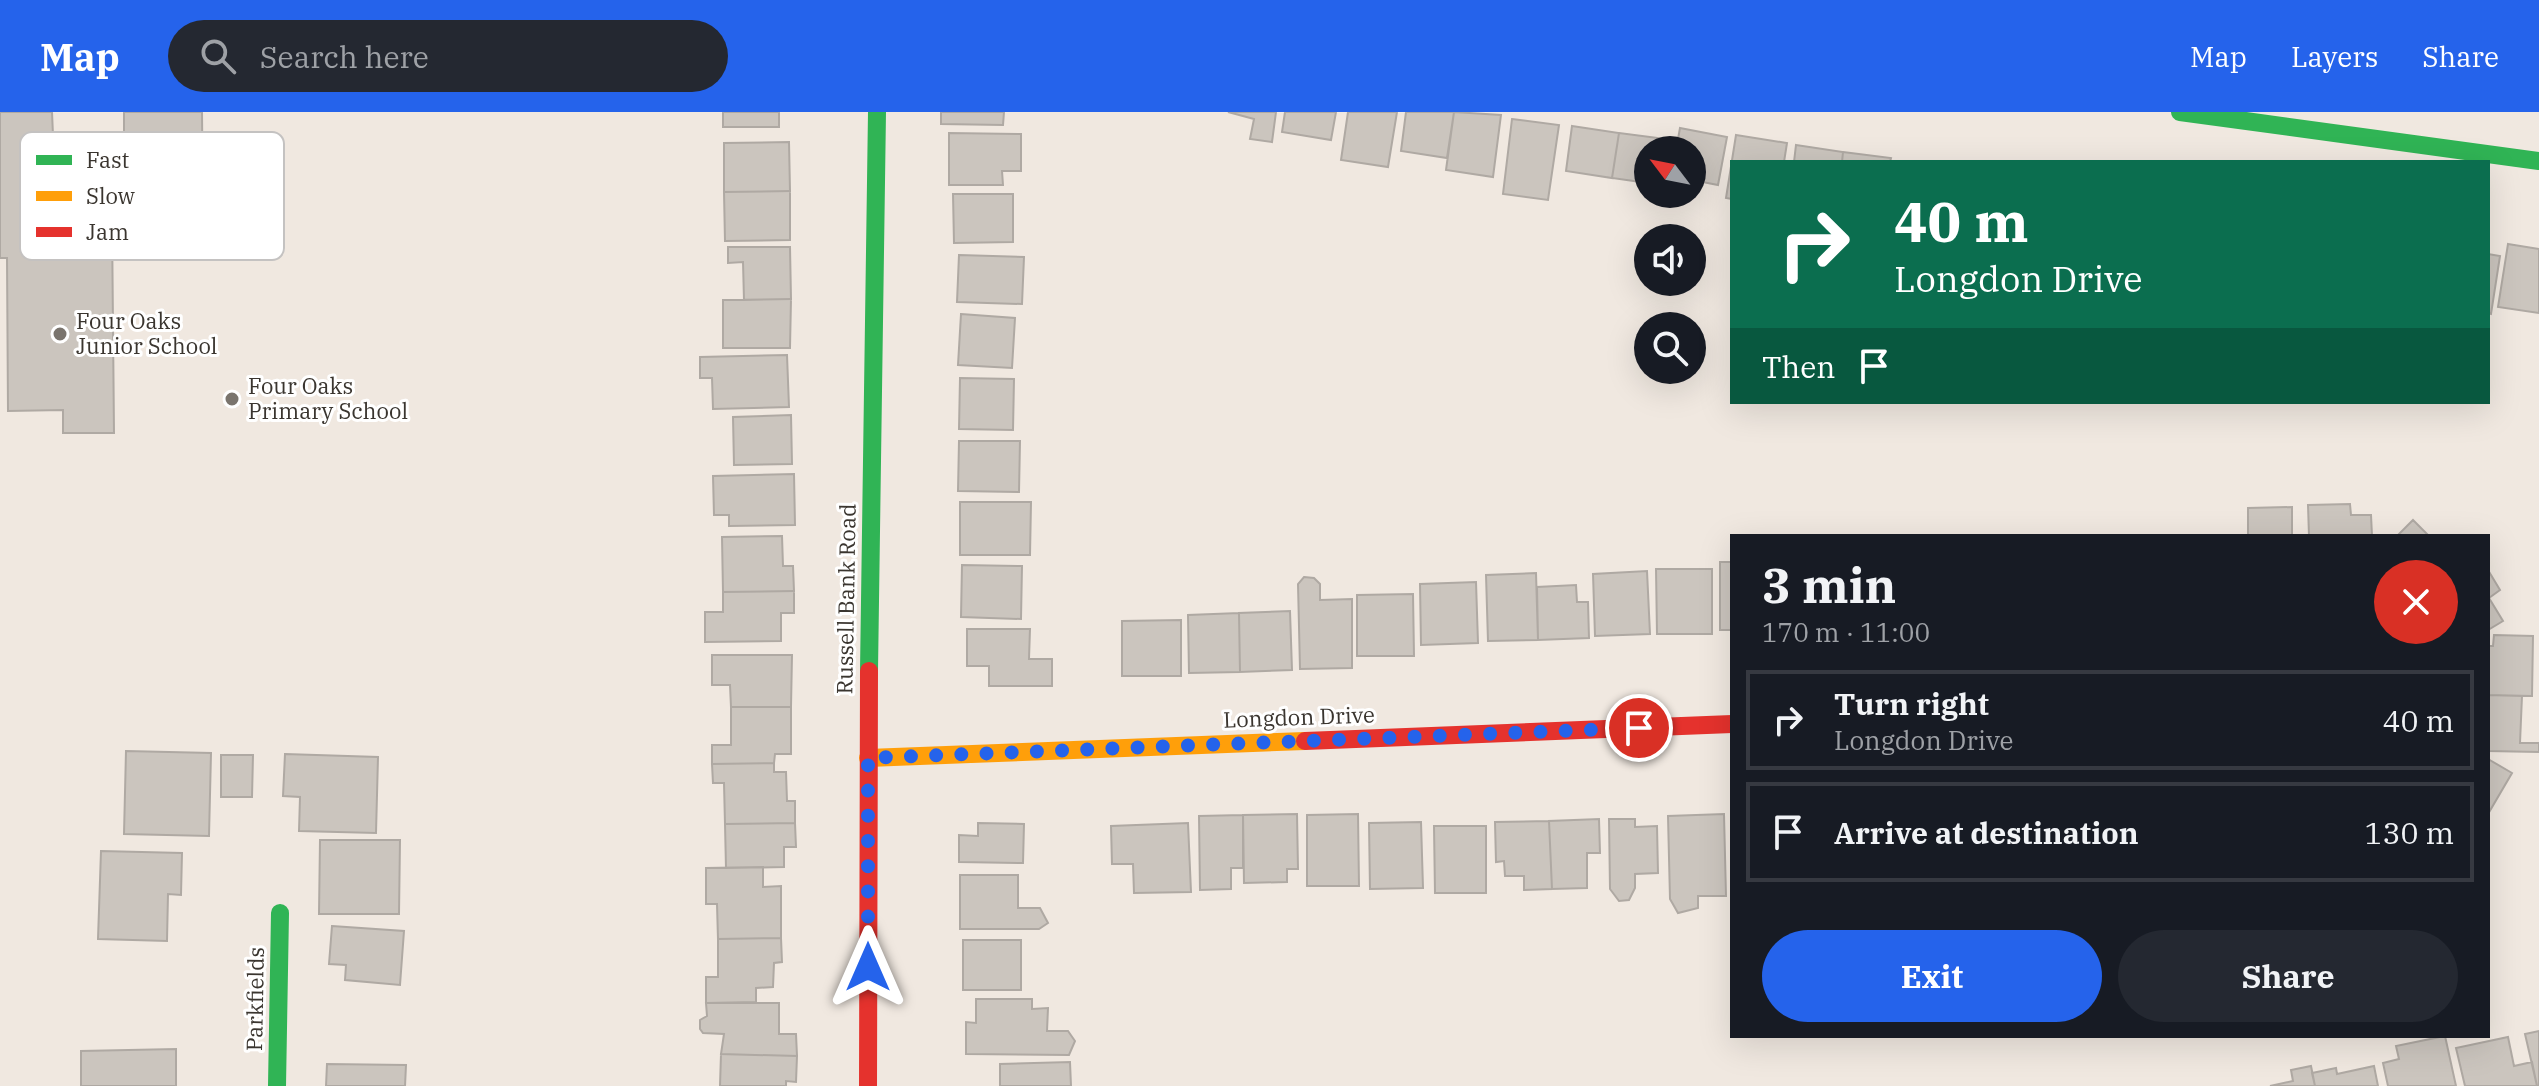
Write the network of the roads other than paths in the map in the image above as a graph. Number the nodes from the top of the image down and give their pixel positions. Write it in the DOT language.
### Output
graph roads {
  1 [pos="877,112"];
  2 [pos="2180,112"];
  3 [pos="2539,161"];
  4 [pos="1730,724"];
  5 [pos="868,758"];
  6 [pos="280,913"];
  7 [pos="277,1086"];
  8 [pos="868,1086"];
  1 -- 5 [label="street, Russell Bank Road"];
  2 -- 3 [label="street"];
  4 -- 5 [label="street, Longdon Drive"];
  5 -- 8 [label="street, Russell Bank Road"];
  6 -- 7 [label="street, Parkfields"];
}
